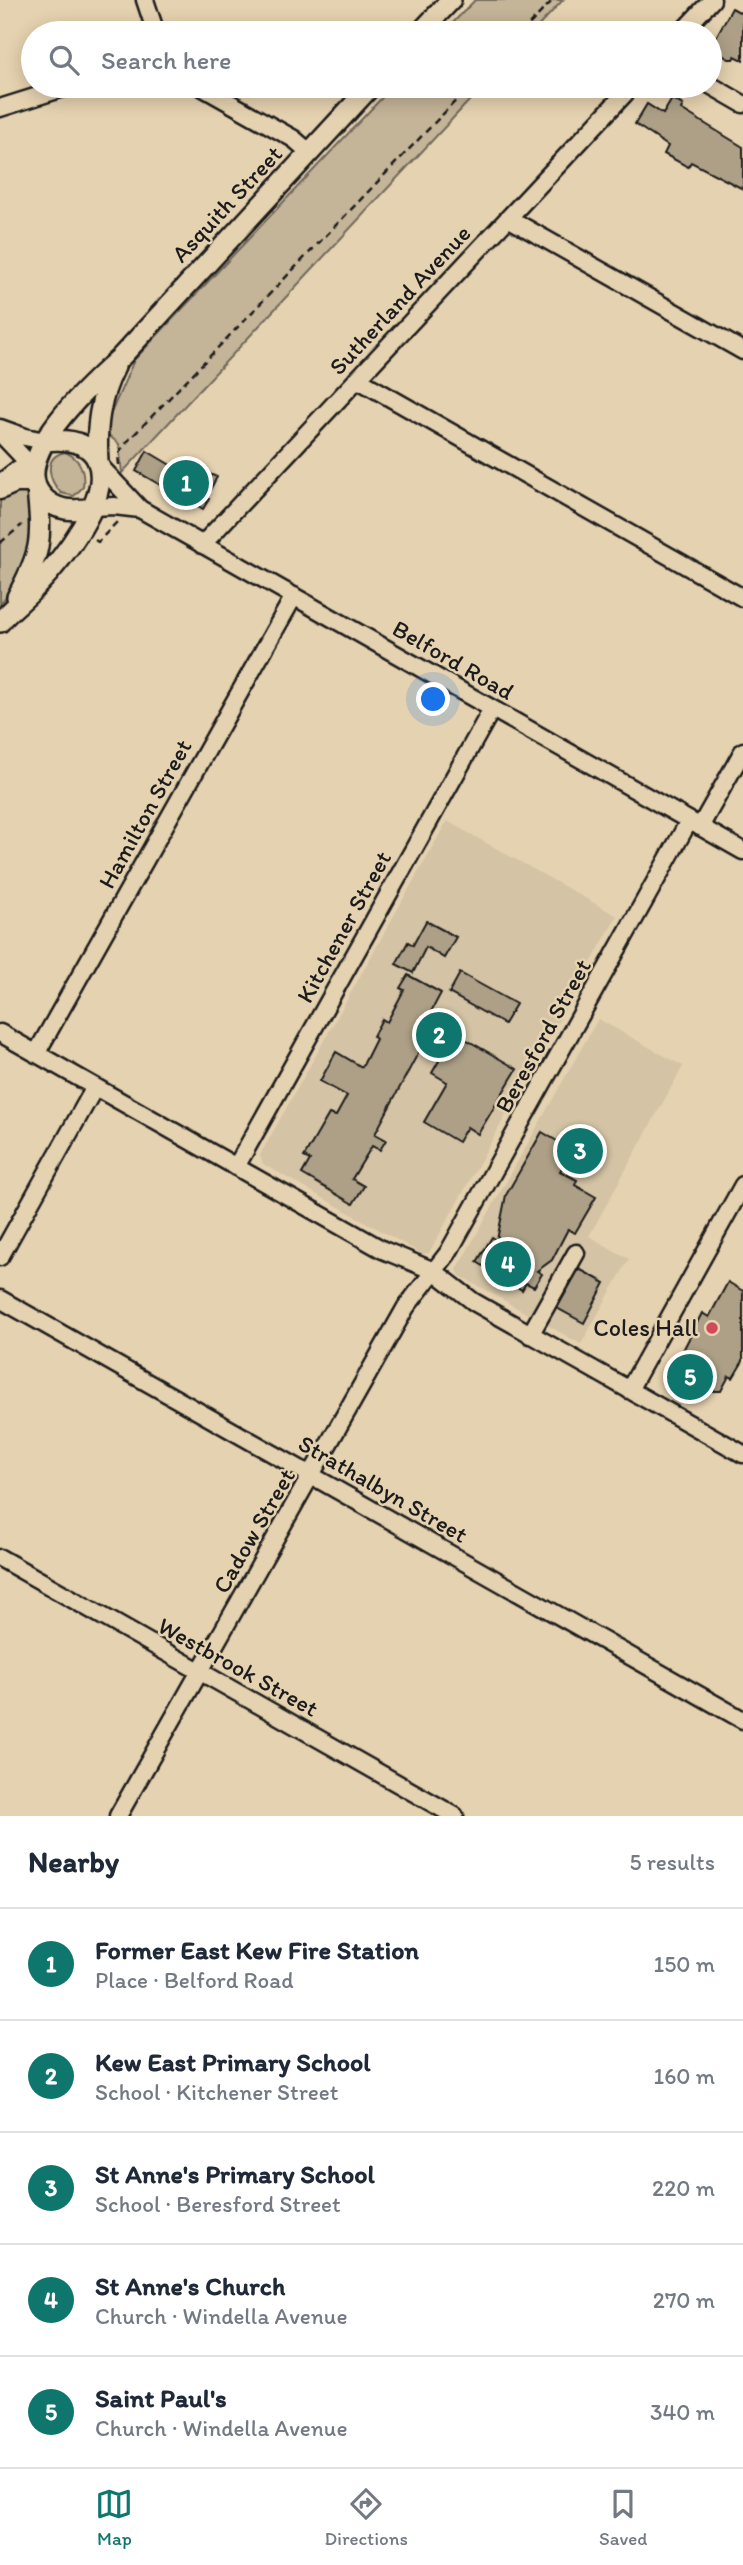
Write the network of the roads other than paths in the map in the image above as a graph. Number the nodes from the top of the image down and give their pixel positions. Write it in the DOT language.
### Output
graph roads {
  1 [pos="145,0"];
  2 [pos="451,0"];
  3 [pos="712,0"];
  4 [pos="152,21"];
  5 [pos="431,21"];
  6 [pos="692,21"];
  7 [pos="722,92"];
  8 [pos="32,98"];
  9 [pos="222,98"];
  10 [pos="360,98"];
  11 [pos="621,98"];
  12 [pos="743,104"];
  13 [pos="0,108"];
  14 [pos="309,152"];
  15 [pos="508,218"];
  16 [pos="743,351"];
  17 [pos="121,356"];
  18 [pos="357,379"];
  19 [pos="0,430"];
  20 [pos="45,441"];
  21 [pos="99,463"];
  22 [pos="35,478"];
  23 [pos="0,483"];
  24 [pos="0,491"];
  25 [pos="93,508"];
  26 [pos="140,509"];
  27 [pos="202,545"];
  28 [pos="294,596"];
  29 [pos="743,598"];
  30 [pos="5,616"];
  31 [pos="492,709"];
  32 [pos="743,751"];
  33 [pos="695,824"];
  34 [pos="743,851"];
  35 [pos="0,1034"];
  36 [pos="36,1054"];
  37 [pos="95,1087"];
  38 [pos="236,1167"];
  39 [pos="743,1185"];
  40 [pos="576,1253"];
  41 [pos="0,1257"];
  42 [pos="429,1276"];
  43 [pos="0,1299"];
  44 [pos="530,1335"];
  45 [pos="629,1390"];
  46 [pos="743,1454"];
  47 [pos="312,1474"];
  48 [pos="0,1558"];
  49 [pos="201,1672"];
  50 [pos="743,1720"];
  51 [pos="118,1816"];
  52 [pos="455,1816"];
  1 -- 4 [label="street"];
  2 -- 5 [label="main road"];
  3 -- 6 [label="street"];
  7 -- 12 [label="street"];
  8 -- 13 [label="street"];
  9 -- 14 [label="street"];
  10 -- 14 [label="main road, Asquith Street"];
  11 -- 15 [label="street, Sutherland Avenue"];
  14 -- 17 [label="main road, Asquith Street"];
  15 -- 16 [label="street"];
  15 -- 18 [label="street, Sutherland Avenue"];
  17 -- 20 [label="main road, Asquith Street"];
  17 -- 21 [label="main road, Asquith Street"];
  18 -- 27 [label="street, Sutherland Avenue"];
  18 -- 29 [label="street"];
  19 -- 20 [label="street"];
  19 -- 22 [label="street"];
  20 -- 21 [label="main road"];
  20 -- 22 [label="main road"];
  21 -- 25 [label="main road"];
  21 -- 26 [label="street, Belford Road"];
  22 -- 23 [label="street"];
  22 -- 24 [label="street"];
  22 -- 25 [label="main road"];
  22 -- 30 [label="main road"];
  25 -- 26 [label="street, Belford Road"];
  25 -- 30 [label="main road"];
  26 -- 27 [label="street, Belford Road"];
  27 -- 28 [label="street, Belford Road"];
  28 -- 31 [label="street, Belford Road"];
  28 -- 36 [label="street, Hamilton Street"];
  31 -- 33 [label="street, Belford Road"];
  31 -- 38 [label="street, Kitchener Street"];
  32 -- 33 [label="street, Beresford Street"];
  33 -- 34 [label="street, Belford Road"];
  33 -- 42 [label="street, Beresford Street"];
  35 -- 36 [label="street"];
  36 -- 37 [label="street"];
  37 -- 38 [label="street"];
  37 -- 41 [label="street"];
  38 -- 42 [label="street"];
  39 -- 45 [label="street"];
  40 -- 44 [label="street"];
  42 -- 44 [label="street"];
  42 -- 47 [label="street, Cadow Street"];
  43 -- 47 [label="street, Strathalbyn Street"];
  44 -- 45 [label="street"];
  45 -- 46 [label="street"];
  47 -- 49 [label="street, Cadow Street"];
  47 -- 50 [label="street, Strathalbyn Street"];
  48 -- 49 [label="street, Westbrook Street"];
  49 -- 51 [label="street, Cadow Street"];
  49 -- 52 [label="street, Westbrook Street"];
}
